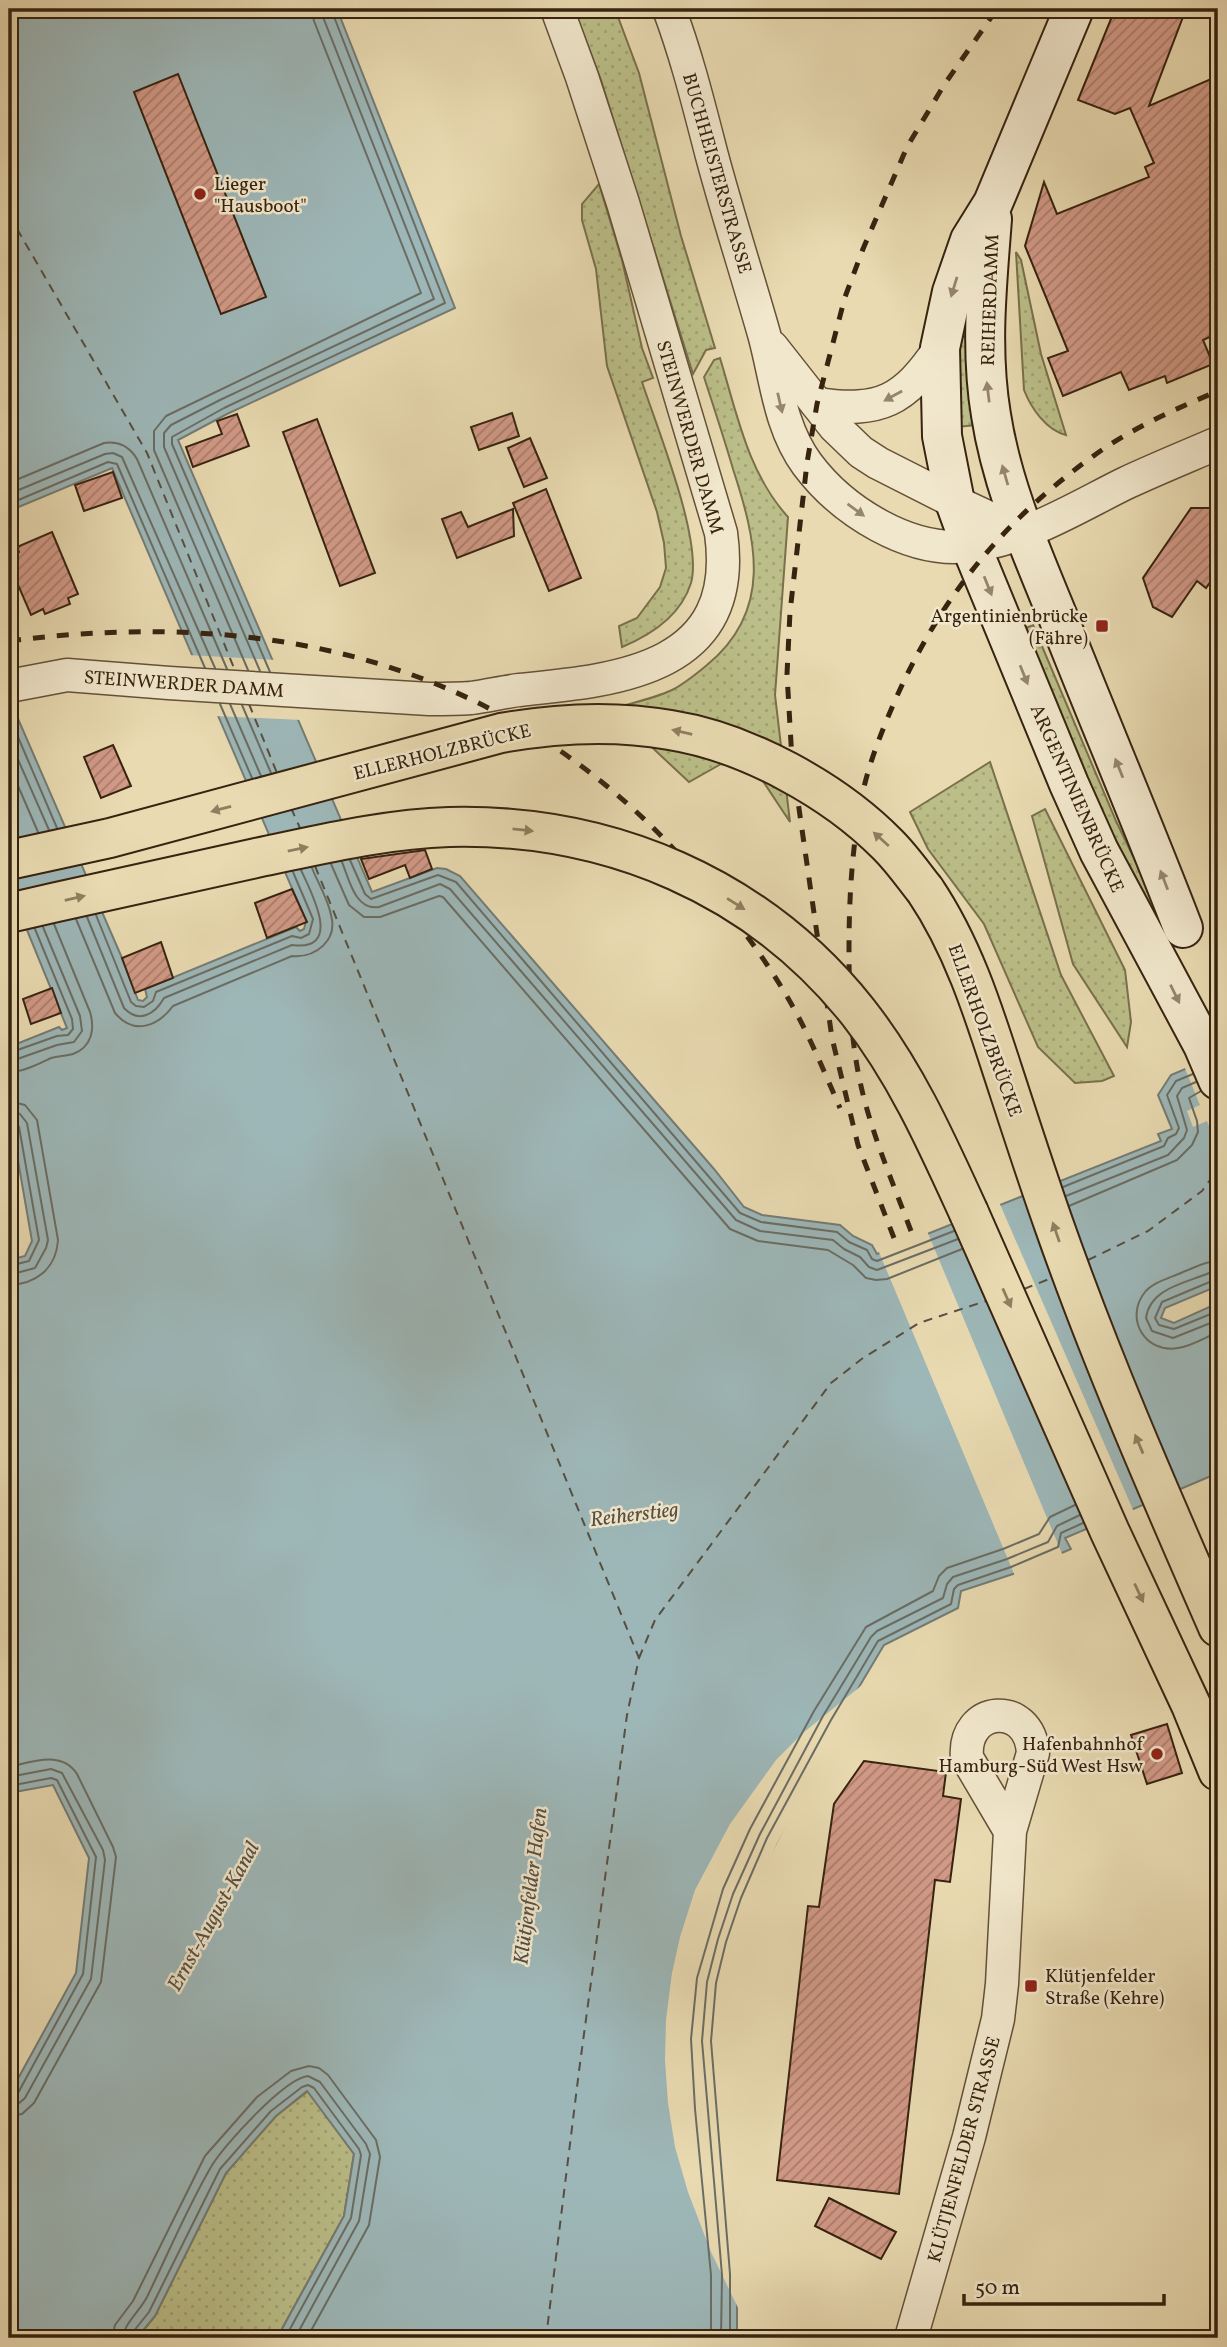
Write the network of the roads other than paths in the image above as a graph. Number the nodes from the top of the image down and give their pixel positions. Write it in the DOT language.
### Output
graph roads {
  1 [pos="557,9"];
  2 [pos="669,9"];
  3 [pos="1074,9"];
  4 [pos="993,203"];
  5 [pos="765,338"];
  6 [pos="940,348"];
  7 [pos="817,404"];
  8 [pos="1218,443"];
  9 [pos="955,502"];
  10 [pos="1021,526"];
  11 [pos="971,546"];
  12 [pos="20,683"];
  13 [pos="9,860"];
  14 [pos="9,913"];
  15 [pos="1183,928"];
  16 [pos="1218,1080"];
  17 [pos="1218,1627"];
  18 [pos="1218,1771"];
  19 [pos="1010,1831"];
  20 [pos="911,2338"];
  1 -- 12 [label="street, STEINWERDER DAMM"];
  2 -- 5 [label="street, BUCHHEISTERSTRASSE"];
  3 -- 4 [label="street, REIHERDAMM"];
  4 -- 6 [label="street, REIHERDAMM, one-way"];
  10 -- 4 [label="street, REIHERDAMM, one-way"];
  5 -- 7 [label="street, BUCHHEISTERSTRASSE"];
  5 -- 11 [label="street, BUCHHEISTERSTRASSE, one-way"];
  6 -- 7 [label="street, one-way"];
  6 -- 9 [label="street, REIHERDAMM"];
  7 -- 9 [label="street, BUCHHEISTERSTRASSE"];
  8 -- 10 [label="street"];
  9 -- 10 [label="street, BUCHHEISTERSTRASSE"];
  9 -- 11 [label="street, REIHERDAMM"];
  10 -- 11 [label="street, BUCHHEISTERSTRASSE"];
  15 -- 10 [label="street, one-way"];
  11 -- 16 [label="street, ARGENTINIENBRÜCKE, one-way"];
  17 -- 13 [label="main road, ELLERHOLZBRÜCKE, one-way, bridge"];
  14 -- 18 [label="main road, one-way, bridge"];
  19 -- 20 [label="street, KLÜTJENFELDER STRASSE"];
}
